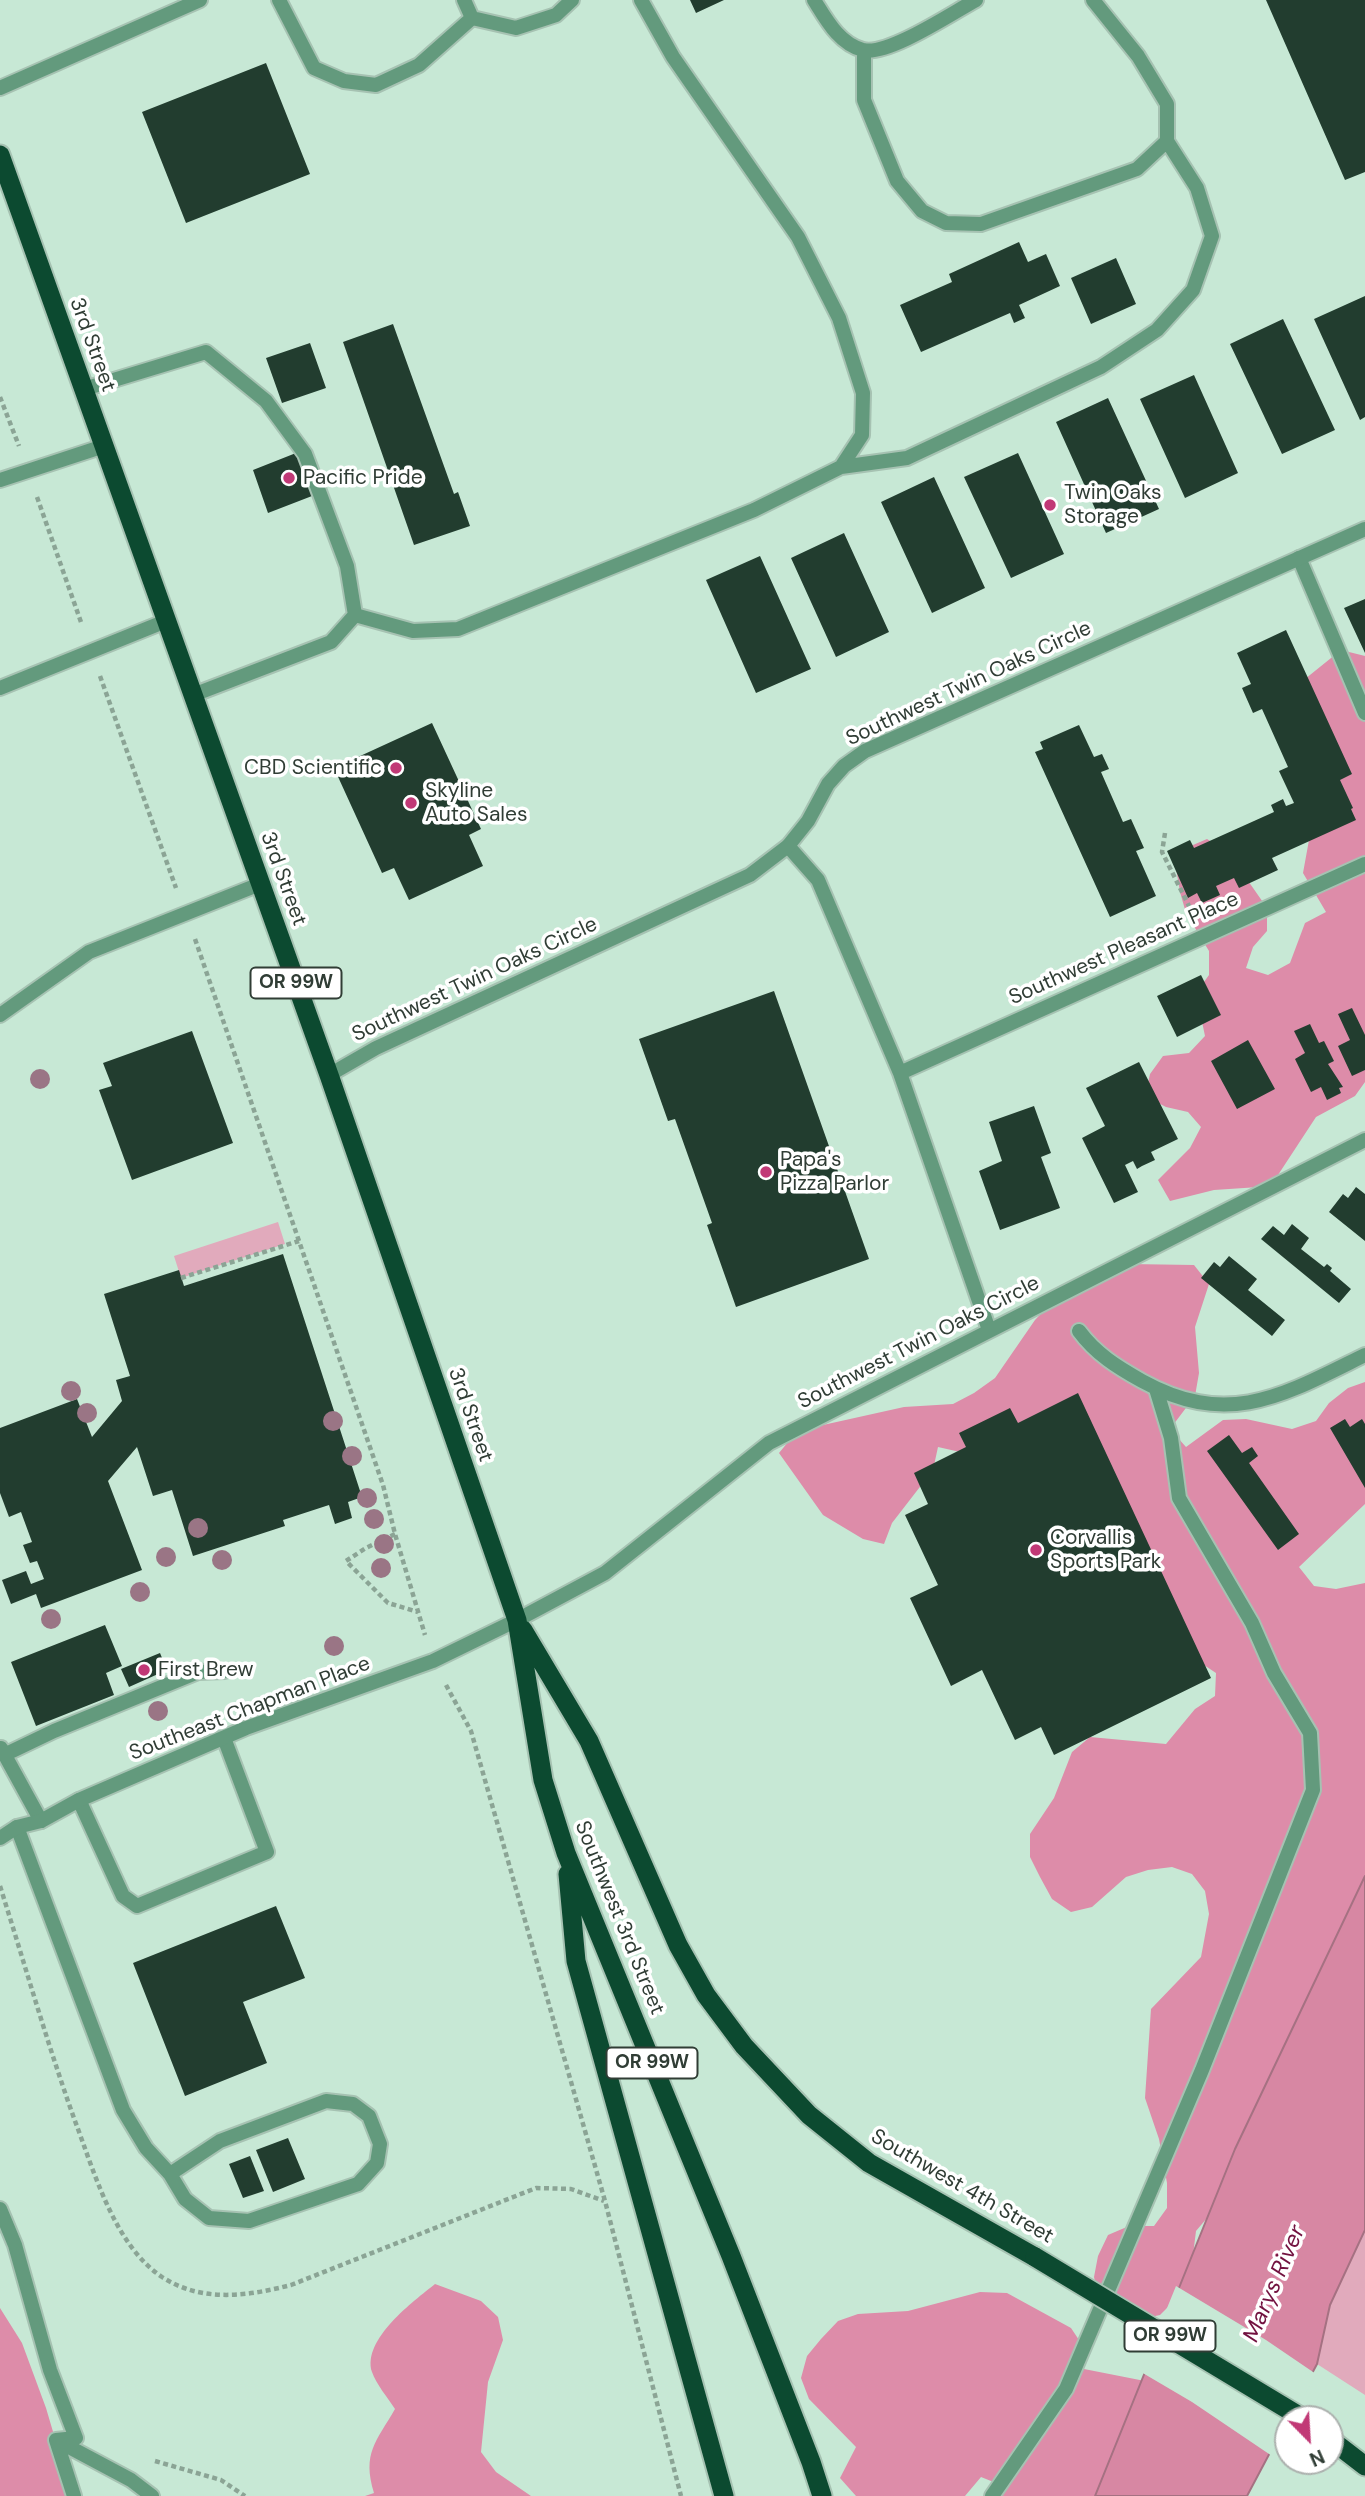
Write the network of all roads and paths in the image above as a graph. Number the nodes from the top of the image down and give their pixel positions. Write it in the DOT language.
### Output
graph roads {
  1 [pos="200,0"];
  2 [pos="279,0"];
  3 [pos="464,0"];
  4 [pos="572,0"];
  5 [pos="641,0"];
  6 [pos="814,0"];
  7 [pos="976,0"];
  8 [pos="1093,0"];
  9 [pos="472,18"];
  10 [pos="864,50"];
  11 [pos="0,88"];
  12 [pos="1167,141"];
  13 [pos="0,155"];
  14 [pos="84,389"];
  15 [pos="0,397"];
  16 [pos="104,446"];
  17 [pos="841,467"];
  18 [pos="28,471"];
  19 [pos="0,480"];
  20 [pos="1365,528"];
  21 [pos="1299,558"];
  22 [pos="355,615"];
  23 [pos="166,621"];
  24 [pos="91,651"];
  25 [pos="0,688"];
  26 [pos="192,695"];
  27 [pos="1365,713"];
  28 [pos="1165,833"];
  29 [pos="788,846"];
  30 [pos="1365,864"];
  31 [pos="260,884"];
  32 [pos="186,912"];
  33 [pos="1205,936"];
  34 [pos="0,1015"];
  35 [pos="900,1073"];
  36 [pos="329,1075"];
  37 [pos="1365,1140"];
  38 [pos="299,1241"];
  39 [pos="181,1278"];
  40 [pos="989,1330"];
  41 [pos="1079,1331"];
  42 [pos="1365,1355"];
  43 [pos="1156,1389"];
  44 [pos="395,1534"];
  45 [pos="419,1612"];
  46 [pos="517,1620"];
  47 [pos="433,1661"];
  48 [pos="225,1671"];
  49 [pos="225,1738"];
  50 [pos="2,1751"];
  51 [pos="79,1800"];
  52 [pos="41,1821"];
  53 [pos="17,1827"];
  54 [pos="0,1838"];
  55 [pos="566,1853"];
  56 [pos="170,2174"];
  57 [pos="0,2209"];
  58 [pos="1281,2405"];
  59 [pos="55,2440"];
  60 [pos="1344,2450"];
  61 [pos="146,2458"];
  62 [pos="1365,2466"];
  63 [pos="74,2496"];
  64 [pos="152,2496"];
  65 [pos="245,2496"];
  66 [pos="681,2496"];
  67 [pos="724,2496"];
  68 [pos="822,2496"];
  69 [pos="992,2496"];
  1 -- 11 [label="street"];
  2 -- 9 [label="street"];
  3 -- 9 [label="street"];
  4 -- 9 [label="street"];
  5 -- 17 [label="street"];
  6 -- 10 [label="street"];
  7 -- 10 [label="street"];
  8 -- 12 [label="street"];
  10 -- 12 [label="street"];
  12 -- 17 [label="street"];
  13 -- 14 [label="highway, 3rd Street / OR 99W"];
  14 -- 16 [label="highway, 3rd Street / OR 99W"];
  14 -- 22 [label="street"];
  15 -- 18 [label="path"];
  16 -- 18 [label="street"];
  16 -- 23 [label="highway, 3rd Street / OR 99W"];
  17 -- 22 [label="street"];
  18 -- 19 [label="street"];
  18 -- 24 [label="path"];
  20 -- 21 [label="street, Southwest Twin Oaks Circle"];
  21 -- 27 [label="street"];
  21 -- 29 [label="street, Southwest Twin Oaks Circle"];
  22 -- 26 [label="street"];
  23 -- 24 [label="street"];
  23 -- 26 [label="highway, 3rd Street / OR 99W"];
  24 -- 25 [label="street"];
  24 -- 32 [label="path"];
  26 -- 31 [label="highway, 3rd Street / OR 99W"];
  28 -- 33 [label="path"];
  29 -- 35 [label="street"];
  29 -- 36 [label="street, Southwest Twin Oaks Circle"];
  30 -- 33 [label="street, Southwest Pleasant Place"];
  31 -- 32 [label="street"];
  31 -- 36 [label="highway, 3rd Street / OR 99W"];
  32 -- 34 [label="street"];
  32 -- 38 [label="path"];
  33 -- 35 [label="street, Southwest Pleasant Place"];
  35 -- 40 [label="street"];
  36 -- 46 [label="highway, 3rd Street / OR 99W"];
  37 -- 40 [label="street, Southwest Twin Oaks Circle"];
  38 -- 39 [label="path"];
  38 -- 44 [label="path"];
  40 -- 46 [label="street, Southwest Twin Oaks Circle"];
  41 -- 43 [label="street"];
  42 -- 43 [label="street"];
  43 -- 69 [label="street"];
  44 -- 45 [label="path"];
  44 -- 45 [label="path"];
  45 -- 47 [label="path"];
  46 -- 47 [label="street, Southeast Chapman Place"];
  46 -- 55 [label="highway, Southwest 3rd Street / OR 99W"];
  46 -- 58 [label="highway, Southwest 4th Street / OR 99W, bridge"];
  47 -- 49 [label="street, Southeast Chapman Place"];
  47 -- 66 [label="path"];
  48 -- 50 [label="street"];
  49 -- 51 [label="street, Southeast Chapman Place"];
  49 -- 51 [label="street"];
  50 -- 52 [label="street"];
  51 -- 52 [label="street, Southeast Chapman Place"];
  52 -- 53 [label="street, Southeast Chapman Place"];
  53 -- 54 [label="street, Southeast Chapman Place"];
  53 -- 56 [label="street"];
  55 -- 67 [label="highway"];
  55 -- 68 [label="highway, Southwest 3rd Street / OR 99W"];
  56 -- 56 [label="street"];
  57 -- 59 [label="street"];
  59 -- 63 [label="street"];
  59 -- 64 [label="street"];
  60 -- 62 [label="highway"];
  61 -- 65 [label="path"];
}
